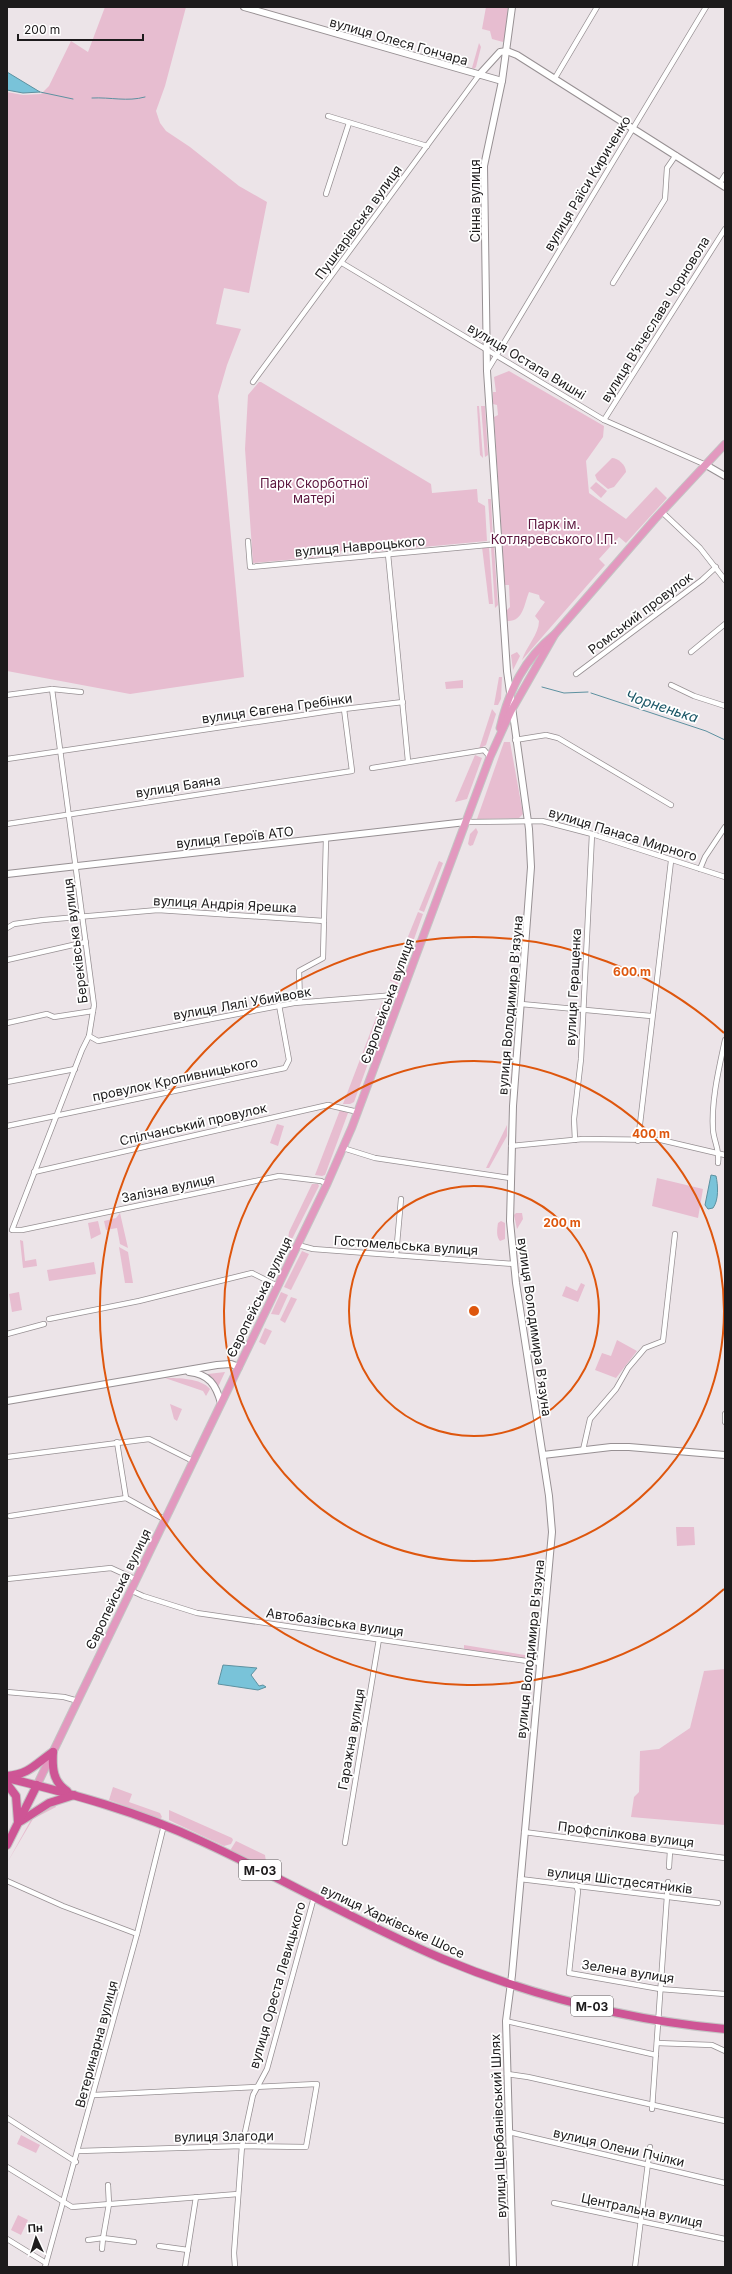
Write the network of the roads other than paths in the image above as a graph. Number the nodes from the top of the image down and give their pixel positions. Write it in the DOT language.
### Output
graph roads {
  1 [pos="244,7"];
  2 [pos="512,7"];
  3 [pos="597,7"];
  4 [pos="706,7"];
  5 [pos="507,50"];
  6 [pos="479,75"];
  7 [pos="555,78"];
  8 [pos="502,82"];
  9 [pos="328,116"];
  10 [pos="349,123"];
  11 [pos="633,128"];
  12 [pos="428,146"];
  13 [pos="676,155"];
  14 [pos="725,175"];
  15 [pos="722,185"];
  16 [pos="326,194"];
  17 [pos="725,230"];
  18 [pos="342,263"];
  19 [pos="613,283"];
  20 [pos="487,350"];
  21 [pos="496,355"];
  22 [pos="487,371"];
  23 [pos="253,382"];
  24 [pos="604,420"];
  25 [pos="725,444"];
  26 [pos="706,465"];
  27 [pos="725,476"];
  28 [pos="662,512"];
  29 [pos="248,541"];
  30 [pos="498,544"];
  31 [pos="388,554"];
  32 [pos="716,567"];
  33 [pos="725,580"];
  34 [pos="725,624"];
  35 [pos="555,634"];
  36 [pos="691,652"];
  37 [pos="576,674"];
  38 [pos="671,685"];
  39 [pos="52,689"];
  40 [pos="81,692"];
  41 [pos="7,695"];
  42 [pos="510,695"];
  43 [pos="402,702"];
  44 [pos="725,706"];
  45 [pos="344,709"];
  46 [pos="511,711"];
  47 [pos="515,740"];
  48 [pos="496,744"];
  49 [pos="60,751"];
  50 [pos="490,757"];
  51 [pos="7,759"];
  52 [pos="408,761"];
  53 [pos="372,768"];
  54 [pos="671,805"];
  55 [pos="68,814"];
  56 [pos="528,820"];
  57 [pos="466,822"];
  58 [pos="7,824"];
  59 [pos="725,826"];
  60 [pos="592,834"];
  61 [pos="326,838"];
  62 [pos="671,861"];
  63 [pos="76,865"];
  64 [pos="700,869"];
  65 [pos="7,874"];
  66 [pos="725,877"];
  67 [pos="82,917"];
  68 [pos="324,921"];
  69 [pos="7,928"];
  70 [pos="86,942"];
  71 [pos="7,960"];
  72 [pos="401,997"];
  73 [pos="300,1002"];
  74 [pos="520,1004"];
  75 [pos="279,1005"];
  76 [pos="583,1010"];
  77 [pos="93,1011"];
  78 [pos="651,1016"];
  79 [pos="7,1023"];
  80 [pos="89,1036"];
  81 [pos="725,1040"];
  82 [pos="75,1069"];
  83 [pos="7,1082"];
  84 [pos="358,1112"];
  85 [pos="57,1114"];
  86 [pos="7,1126"];
  87 [pos="575,1140"];
  88 [pos="638,1141"];
  89 [pos="511,1146"];
  90 [pos="343,1148"];
  91 [pos="719,1153"];
  92 [pos="725,1154"];
  93 [pos="718,1163"];
  94 [pos="34,1172"];
  95 [pos="510,1178"];
  96 [pos="327,1184"];
  97 [pos="401,1199"];
  98 [pos="15,1232"];
  99 [pos="675,1234"];
  100 [pos="298,1245"];
  101 [pos="396,1255"];
  102 [pos="514,1264"];
  103 [pos="278,1286"];
  104 [pos="49,1319"];
  105 [pos="44,1324"];
  106 [pos="7,1334"];
  107 [pos="239,1367"];
  108 [pos="183,1371"];
  109 [pos="7,1400"];
  110 [pos="221,1403"];
  111 [pos="725,1414"];
  112 [pos="725,1422"];
  113 [pos="117,1442"];
  114 [pos="583,1450"];
  115 [pos="543,1455"];
  116 [pos="725,1455"];
  117 [pos="7,1457"];
  118 [pos="193,1461"];
  119 [pos="126,1498"];
  120 [pos="10,1516"];
  121 [pos="164,1519"];
  122 [pos="7,1579"];
  123 [pos="136,1579"];
  124 [pos="130,1590"];
  125 [pos="379,1639"];
  126 [pos="540,1663"];
  127 [pos="7,1692"];
  128 [pos="78,1701"];
  129 [pos="53,1752"];
  130 [pos="7,1777"];
  131 [pos="7,1784"];
  132 [pos="37,1786"];
  133 [pos="75,1795"];
  134 [pos="18,1823"];
  135 [pos="164,1825"];
  136 [pos="524,1832"];
  137 [pos="345,1843"];
  138 [pos="7,1845"];
  139 [pos="670,1851"];
  140 [pos="725,1858"];
  141 [pos="668,1867"];
  142 [pos="520,1879"];
  143 [pos="7,1881"];
  144 [pos="668,1882"];
  145 [pos="576,1885"];
  146 [pos="666,1896"];
  147 [pos="314,1897"];
  148 [pos="718,1902"];
  149 [pos="137,1934"];
  150 [pos="511,1985"];
  151 [pos="660,1989"];
  152 [pos="725,1994"];
  153 [pos="506,2021"];
  154 [pos="658,2021"];
  155 [pos="725,2029"];
  156 [pos="657,2042"];
  157 [pos="725,2051"];
  158 [pos="656,2055"];
  159 [pos="507,2074"];
  160 [pos="257,2087"];
  161 [pos="94,2095"];
  162 [pos="652,2107"];
  163 [pos="7,2118"];
  164 [pos="725,2121"];
  165 [pos="509,2132"];
  166 [pos="242,2146"];
  167 [pos="650,2147"];
  168 [pos="79,2151"];
  169 [pos="76,2162"];
  170 [pos="649,2164"];
  171 [pos="7,2167"];
  172 [pos="725,2183"];
  173 [pos="108,2185"];
  174 [pos="238,2194"];
  175 [pos="196,2198"];
  176 [pos="64,2202"];
  177 [pos="554,2203"];
  178 [pos="109,2204"];
  179 [pos="641,2220"];
  180 [pos="104,2238"];
  181 [pos="7,2239"];
  182 [pos="725,2239"];
  183 [pos="88,2240"];
  184 [pos="134,2242"];
  185 [pos="159,2246"];
  186 [pos="102,2249"];
  187 [pos="188,2250"];
  188 [pos="45,2265"];
  189 [pos="185,2267"];
  190 [pos="235,2267"];
  191 [pos="513,2267"];
  192 [pos="634,2267"];
  1 -- 6 [label="main road, вулиця Олеся Гончара"];
  2 -- 5 [label="main road, Сінна вулиця"];
  3 -- 7 [label="street"];
  4 -- 11 [label="street, вулиця Раїси Кириченко"];
  5 -- 6 [label="main road"];
  5 -- 7 [label="main road"];
  5 -- 8 [label="main road, Сінна вулиця"];
  6 -- 8 [label="main road, вулиця Олеся Гончара"];
  6 -- 12 [label="street, Пушкарівська вулиця"];
  7 -- 11 [label="main road"];
  8 -- 20 [label="main road, Сінна вулиця"];
  9 -- 10 [label="street"];
  10 -- 12 [label="street"];
  10 -- 16 [label="street"];
  11 -- 13 [label="main road"];
  11 -- 21 [label="street, вулиця Раїси Кириченко"];
  12 -- 18 [label="street, Пушкарівська вулиця"];
  13 -- 15 [label="main road"];
  13 -- 19 [label="street"];
  14 -- 15 [label="street"];
  17 -- 24 [label="street, вулиця Вʼячеслава Чорновола"];
  18 -- 20 [label="street, вулиця Остапа Вишні"];
  18 -- 23 [label="street, Пушкарівська вулиця"];
  20 -- 21 [label="street, вулиця Остапа Вишні"];
  20 -- 22 [label="main road"];
  21 -- 22 [label="street, вулиця Раїси Кириченко"];
  21 -- 24 [label="street, вулиця Остапа Вишні"];
  22 -- 30 [label="main road"];
  24 -- 26 [label="street, вулиця Остапа Вишні"];
  25 -- 26 [label="main road, Європейська вулиця"];
  26 -- 27 [label="main road"];
  26 -- 28 [label="main road, Європейська вулиця"];
  28 -- 32 [label="street"];
  28 -- 35 [label="main road, Європейська вулиця"];
  29 -- 31 [label="street, вулиця Навроцького"];
  30 -- 31 [label="street, вулиця Навроцького"];
  30 -- 42 [label="main road, вулиця Володимира В'язуна"];
  31 -- 43 [label="street"];
  32 -- 33 [label="street"];
  32 -- 37 [label="street, Ромський провулок"];
  34 -- 36 [label="street"];
  35 -- 42 [label="main road, Європейська вулиця"];
  35 -- 46 [label="main road, Європейська вулиця"];
  38 -- 44 [label="street"];
  39 -- 40 [label="street"];
  39 -- 41 [label="street"];
  39 -- 49 [label="street, Береківська вулиця"];
  42 -- 46 [label="main road, вулиця Володимира В'язуна"];
  42 -- 48 [label="main road, Європейська вулиця"];
  43 -- 45 [label="street, вулиця Євгена Гребінки"];
  43 -- 52 [label="street"];
  45 -- 49 [label="street, вулиця Євгена Гребінки"];
  45 -- 55 [label="street, вулиця Баяна"];
  46 -- 47 [label="main road, вулиця Володимира В'язуна"];
  46 -- 48 [label="main road, Європейська вулиця"];
  47 -- 54 [label="street"];
  47 -- 56 [label="main road, вулиця Володимира В'язуна"];
  48 -- 50 [label="main road, Європейська вулиця"];
  49 -- 51 [label="street, вулиця Євгена Гребінки"];
  49 -- 55 [label="street, Береківська вулиця"];
  50 -- 52 [label="street"];
  50 -- 57 [label="main road, Європейська вулиця"];
  52 -- 53 [label="street"];
  55 -- 58 [label="street, вулиця Баяна"];
  55 -- 63 [label="street, Береківська вулиця"];
  56 -- 57 [label="street, вулиця Панаса Мирного"];
  56 -- 60 [label="street, вулиця Панаса Мирного"];
  56 -- 74 [label="main road, вулиця Володимира В'язуна"];
  57 -- 61 [label="main road, вулиця Героїв АТО"];
  57 -- 72 [label="main road, Європейська вулиця"];
  59 -- 64 [label="street"];
  60 -- 62 [label="street, вулиця Панаса Мирного"];
  60 -- 76 [label="street, вулиця Геращенка"];
  61 -- 63 [label="main road, вулиця Героїв АТО"];
  61 -- 68 [label="street"];
  62 -- 64 [label="street, вулиця Панаса Мирного"];
  62 -- 78 [label="street"];
  63 -- 65 [label="main road, вулиця Героїв АТО"];
  63 -- 67 [label="street, Береківська вулиця"];
  64 -- 66 [label="street, вулиця Панаса Мирного"];
  67 -- 68 [label="street, вулиця Андрія Ярешка"];
  67 -- 69 [label="street, вулиця Андрія Ярешка"];
  67 -- 70 [label="street, Береківська вулиця"];
  68 -- 73 [label="street"];
  70 -- 71 [label="street"];
  70 -- 77 [label="street, Береківська вулиця"];
  72 -- 73 [label="street, вулиця Лялі Убийвовк"];
  72 -- 84 [label="main road, Європейська вулиця"];
  73 -- 75 [label="street, вулиця Лялі Убийвовк"];
  74 -- 76 [label="street"];
  74 -- 89 [label="main road, вулиця Володимира В'язуна"];
  75 -- 80 [label="street, вулиця Лялі Убийвовк"];
  75 -- 85 [label="street, провулок Кропивницького"];
  76 -- 78 [label="street"];
  76 -- 87 [label="street, вулиця Геращенка"];
  77 -- 79 [label="street"];
  77 -- 80 [label="street, Береківська вулиця"];
  78 -- 88 [label="street"];
  80 -- 82 [label="street, Береківська вулиця"];
  81 -- 91 [label="street"];
  82 -- 83 [label="street"];
  82 -- 85 [label="street, Береківська вулиця"];
  84 -- 90 [label="main road, Європейська вулиця"];
  84 -- 94 [label="street, Спілчанський провулок"];
  85 -- 86 [label="street, провулок Кропивницького"];
  85 -- 94 [label="street, Береківська вулиця"];
  87 -- 88 [label="street"];
  87 -- 89 [label="street"];
  88 -- 91 [label="street"];
  89 -- 95 [label="main road, вулиця Володимира В'язуна"];
  90 -- 95 [label="street"];
  90 -- 96 [label="main road, Європейська вулиця"];
  91 -- 92 [label="street"];
  91 -- 93 [label="street"];
  94 -- 98 [label="street, Береківська вулиця"];
  95 -- 102 [label="main road, вулиця Володимира В'язуна"];
  96 -- 98 [label="street, Залізна вулиця"];
  96 -- 100 [label="main road, Європейська вулиця"];
  97 -- 101 [label="street"];
  99 -- 114 [label="street"];
  100 -- 101 [label="street, Гостомельська вулиця"];
  100 -- 103 [label="main road, Європейська вулиця"];
  101 -- 102 [label="street, Гостомельська вулиця"];
  102 -- 115 [label="main road, вулиця Володимира В'язуна"];
  103 -- 104 [label="street"];
  103 -- 107 [label="main road, Європейська вулиця"];
  105 -- 106 [label="street"];
  107 -- 108 [label="main road"];
  107 -- 110 [label="main road, Європейська вулиця"];
  108 -- 109 [label="main road"];
  108 -- 110 [label="main road"];
  110 -- 118 [label="main road, Європейська вулиця"];
  111 -- 112 [label="street"];
  113 -- 117 [label="street"];
  113 -- 118 [label="street"];
  113 -- 119 [label="street"];
  114 -- 115 [label="main road"];
  114 -- 116 [label="main road"];
  115 -- 126 [label="main road, вулиця Володимира В'язуна"];
  118 -- 121 [label="main road, Європейська вулиця"];
  119 -- 120 [label="street"];
  119 -- 121 [label="street"];
  121 -- 123 [label="main road, Європейська вулиця"];
  122 -- 123 [label="street"];
  123 -- 124 [label="main road, Європейська вулиця"];
  124 -- 125 [label="street, Автобазівська вулиця"];
  124 -- 128 [label="main road, Європейська вулиця"];
  125 -- 126 [label="street, Автобазівська вулиця"];
  125 -- 137 [label="street, Гаражна вулиця"];
  126 -- 136 [label="main road, вулиця Володимира В'язуна"];
  127 -- 128 [label="street"];
  128 -- 129 [label="main road, Європейська вулиця"];
  129 -- 130 [label="highway"];
  129 -- 132 [label="main road, Європейська вулиця"];
  129 -- 133 [label="highway"];
  130 -- 132 [label="highway, М-03"];
  131 -- 134 [label="highway"];
  132 -- 133 [label="highway, вулиця Харківське Шосе / М-03"];
  132 -- 134 [label="highway, Європейська вулиця"];
  133 -- 134 [label="highway"];
  133 -- 135 [label="highway, вулиця Харківське Шосе / М-03"];
  134 -- 138 [label="highway, Європейська вулиця"];
  135 -- 147 [label="highway, вулиця Харківське Шосе / М-03"];
  135 -- 149 [label="street, Ветеринарна вулиця"];
  136 -- 139 [label="street, Профспілкова вулиця"];
  136 -- 142 [label="main road, вулиця Володимира В'язуна"];
  139 -- 140 [label="street, Профспілкова вулиця"];
  139 -- 141 [label="street"];
  142 -- 145 [label="street, вулиця Шістдесятників"];
  142 -- 150 [label="main road, вулиця Володимира В'язуна"];
  143 -- 149 [label="street"];
  144 -- 146 [label="street"];
  145 -- 146 [label="street, вулиця Шістдесятників"];
  145 -- 151 [label="street, Зелена вулиця"];
  146 -- 148 [label="street, вулиця Шістдесятників"];
  146 -- 151 [label="street"];
  147 -- 150 [label="highway, вулиця Харківське Шосе / М-03"];
  147 -- 160 [label="street, вулиця Ореста Левицького"];
  149 -- 161 [label="street, Ветеринарна вулиця"];
  150 -- 153 [label="main road, вулиця Щербанівський Шлях"];
  150 -- 154 [label="highway, вулиця Харківське Шосе / М-03"];
  151 -- 152 [label="street, Зелена вулиця"];
  151 -- 154 [label="street"];
  153 -- 158 [label="street"];
  153 -- 159 [label="main road, вулиця Щербанівський Шлях"];
  154 -- 155 [label="highway, вулиця Харківське Шосе / М-03"];
  154 -- 156 [label="street"];
  156 -- 157 [label="street"];
  156 -- 158 [label="street"];
  158 -- 162 [label="street"];
  159 -- 162 [label="street"];
  159 -- 165 [label="main road, вулиця Щербанівський Шлях"];
  160 -- 161 [label="street"];
  160 -- 166 [label="street, вулиця Ореста Левицького"];
  160 -- 166 [label="street, вулиця Злагоди"];
  161 -- 168 [label="street, Ветеринарна вулиця"];
  162 -- 164 [label="street"];
  163 -- 169 [label="street"];
  165 -- 170 [label="street, вулиця Олени Пчілки"];
  165 -- 191 [label="main road, вулиця Щербанівський Шлях"];
  166 -- 168 [label="street, вулиця Злагоди"];
  166 -- 174 [label="street, вулиця Ореста Левицького"];
  167 -- 170 [label="street"];
  168 -- 169 [label="street, Ветеринарна вулиця"];
  169 -- 176 [label="street, Ветеринарна вулиця"];
  170 -- 172 [label="street, вулиця Олени Пчілки"];
  170 -- 179 [label="street"];
  171 -- 176 [label="street"];
  173 -- 178 [label="street"];
  174 -- 175 [label="street"];
  174 -- 190 [label="street, вулиця Ореста Левицького"];
  175 -- 178 [label="street"];
  175 -- 187 [label="street"];
  176 -- 178 [label="street"];
  176 -- 188 [label="street, Ветеринарна вулиця"];
  177 -- 179 [label="street, Центральна вулиця"];
  178 -- 180 [label="street"];
  179 -- 182 [label="street, Центральна вулиця"];
  179 -- 192 [label="street"];
  180 -- 183 [label="street"];
  180 -- 184 [label="street"];
  180 -- 186 [label="street"];
  181 -- 188 [label="street"];
  185 -- 187 [label="street"];
  187 -- 189 [label="street"];
}
